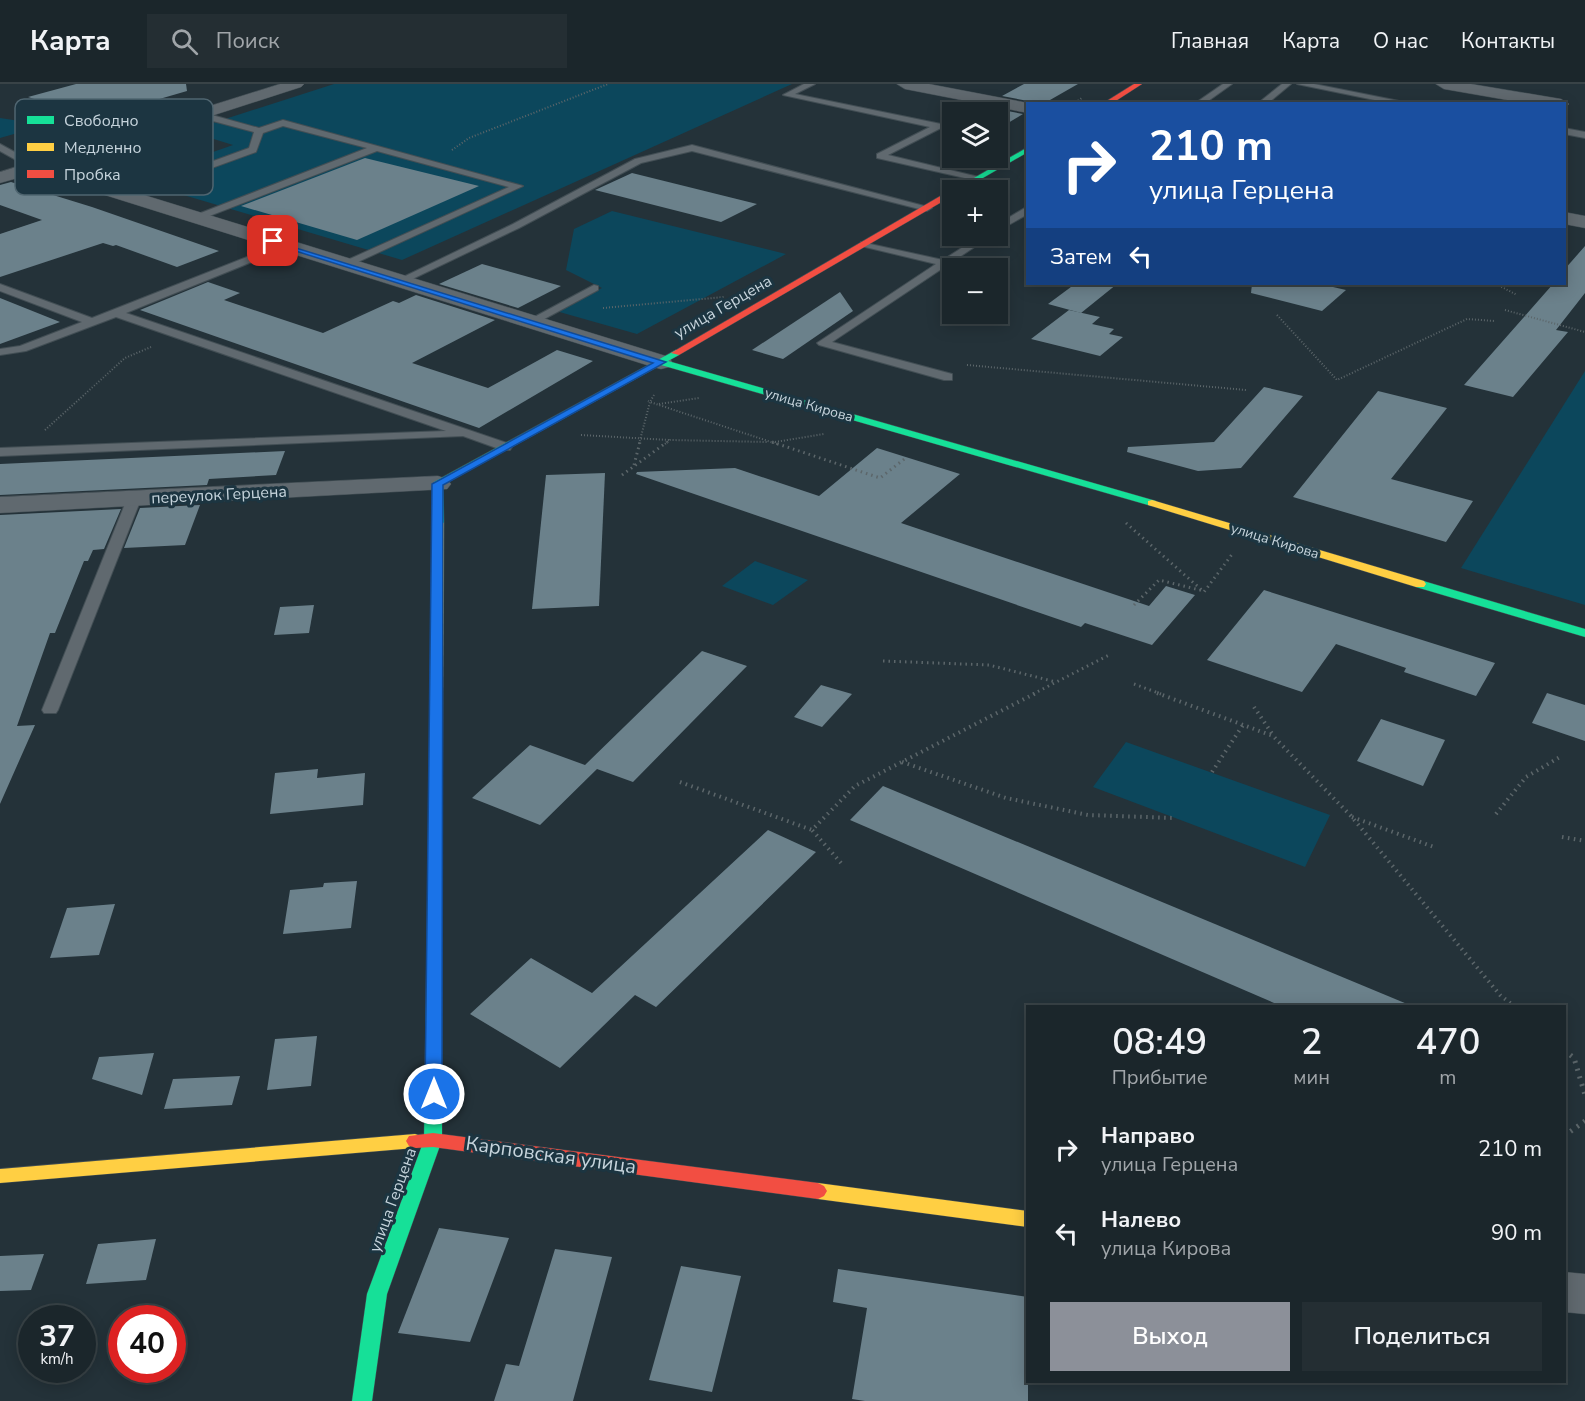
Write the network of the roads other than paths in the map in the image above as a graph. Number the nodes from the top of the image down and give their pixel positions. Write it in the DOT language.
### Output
graph roads {
  1 [pos="296,84"];
  2 [pos="811,84"];
  3 [pos="905,84"];
  4 [pos="1138,84"];
  5 [pos="1228,84"];
  6 [pos="1287,84"];
  7 [pos="1301,84"];
  8 [pos="1444,84"];
  9 [pos="1108,102"];
  10 [pos="1201,102"];
  11 [pos="1264,102"];
  12 [pos="1399,102"];
  13 [pos="1555,102"];
  14 [pos="1026,108"];
  15 [pos="213,111"];
  16 [pos="213,118"];
  17 [pos="259,131"];
  18 [pos="1566,131"];
  19 [pos="1585,135"];
  20 [pos="0,147"];
  21 [pos="376,148"];
  22 [pos="1026,150"];
  23 [pos="15,156"];
  24 [pos="213,164"];
  25 [pos="892,164"];
  26 [pos="15,173"];
  27 [pos="0,178"];
  28 [pos="969,180"];
  29 [pos="970,180"];
  30 [pos="976,180"];
  31 [pos="123,195"];
  32 [pos="126,196"];
  33 [pos="942,199"];
  34 [pos="927,208"];
  35 [pos="1026,210"];
  36 [pos="196,218"];
  37 [pos="1566,218"];
  38 [pos="1008,222"];
  39 [pos="1585,222"];
  40 [pos="865,244"];
  41 [pos="285,245"];
  42 [pos="970,246"];
  43 [pos="952,258"];
  44 [pos="942,263"];
  45 [pos="346,264"];
  46 [pos="942,264"];
  47 [pos="400,281"];
  48 [pos="0,287"];
  49 [pos="594,288"];
  50 [pos="116,313"];
  51 [pos="91,322"];
  52 [pos="531,322"];
  53 [pos="0,352"];
  54 [pos="661,362"];
  55 [pos="948,377"];
  56 [pos="468,434"];
  57 [pos="506,447"];
  58 [pos="0,452"];
  59 [pos="438,484"];
  60 [pos="134,499"];
  61 [pos="0,506"];
  62 [pos="1585,633"];
  63 [pos="50,710"];
  64 [pos="433,1140"];
  65 [pos="0,1176"];
  66 [pos="1026,1219"];
  67 [pos="1566,1292"];
  68 [pos="1585,1294"];
  69 [pos="362,1401"];
  1 -- 15 [label="street"];
  2 -- 29 [label="lane"];
  3 -- 14 [label="street"];
  4 -- 9 [label="street"];
  5 -- 10 [label="lane"];
  6 -- 11 [label="lane"];
  7 -- 12 [label="lane"];
  8 -- 13 [label="street"];
  16 -- 17 [label="lane"];
  17 -- 21 [label="lane"];
  17 -- 24 [label="lane"];
  18 -- 19 [label="lane"];
  20 -- 23 [label="lane"];
  21 -- 36 [label="lane"];
  21 -- 45 [label="lane"];
  22 -- 30 [label="street"];
  25 -- 28 [label="lane"];
  26 -- 27 [label="street"];
  31 -- 32 [label="street, улица Кирова"];
  32 -- 36 [label="street, улица Кирова"];
  33 -- 34 [label="street, улица Герцена"];
  34 -- 40 [label="street, улица Герцена"];
  34 -- 47 [label="lane"];
  35 -- 38 [label="lane"];
  36 -- 41 [label="street, улица Кирова"];
  37 -- 39 [label="street"];
  40 -- 44 [label="lane"];
  40 -- 54 [label="street, улица Герцена"];
  41 -- 45 [label="street, улица Кирова"];
  41 -- 50 [label="lane"];
  42 -- 43 [label="lane"];
  45 -- 47 [label="street, улица Кирова"];
  46 -- 55 [label="lane"];
  47 -- 52 [label="street, улица Кирова"];
  48 -- 51 [label="lane"];
  49 -- 52 [label="lane"];
  50 -- 51 [label="lane"];
  50 -- 56 [label="lane"];
  51 -- 53 [label="lane"];
  52 -- 54 [label="street, улица Кирова"];
  54 -- 57 [label="street, улица Герцена"];
  54 -- 62 [label="street, улица Кирова"];
  56 -- 57 [label="lane"];
  56 -- 58 [label="lane"];
  57 -- 59 [label="street, улица Герцена"];
  59 -- 60 [label="street, переулок Герцена"];
  59 -- 64 [label="street, улица Герцена"];
  60 -- 61 [label="street, переулок Герцена"];
  60 -- 63 [label="lane"];
  64 -- 65 [label="street, Карповская улица"];
  64 -- 66 [label="street, Карповская улица"];
  64 -- 69 [label="street, улица Герцена"];
  67 -- 68 [label="street"];
}
